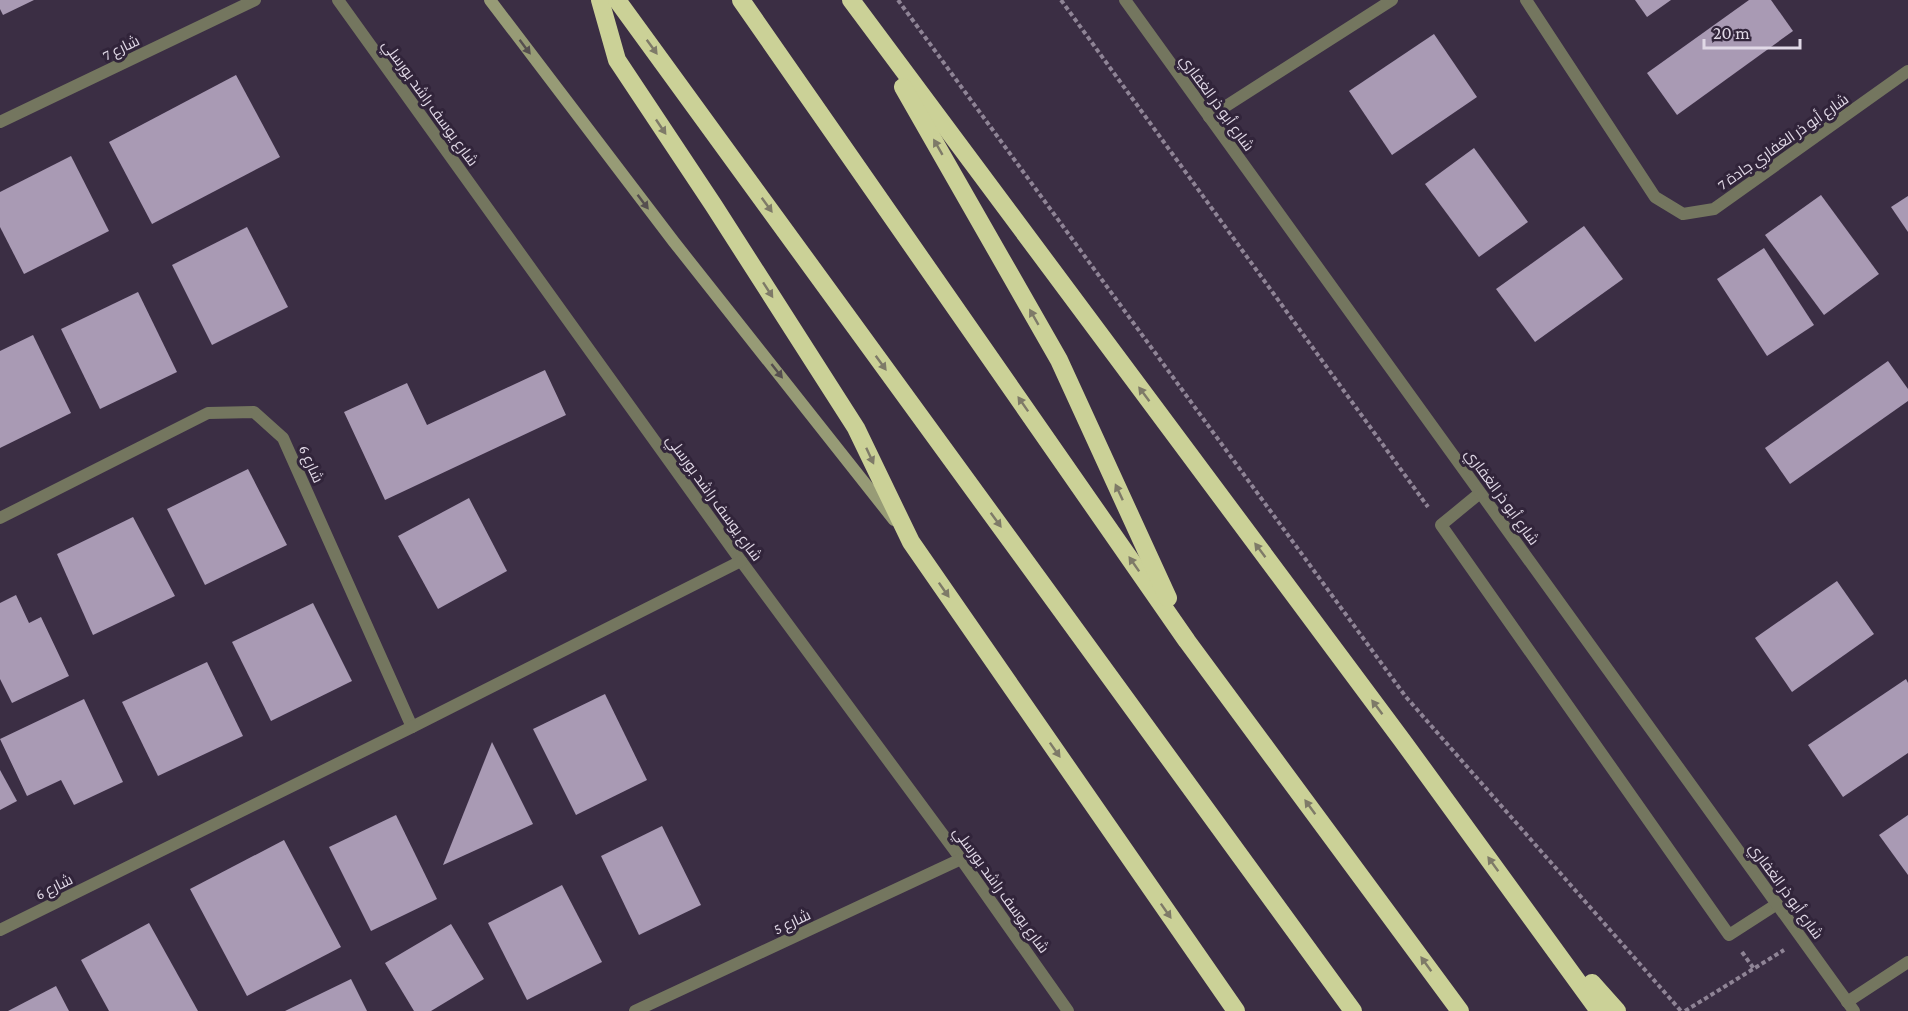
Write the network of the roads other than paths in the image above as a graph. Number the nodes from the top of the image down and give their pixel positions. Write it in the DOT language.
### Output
graph roads {
  1 [pos="255,0"];
  2 [pos="338,0"];
  3 [pos="490,0"];
  4 [pos="600,0"];
  5 [pos="617,0"];
  6 [pos="741,0"];
  7 [pos="851,0"];
  8 [pos="1125,0"];
  9 [pos="1392,0"];
  10 [pos="1526,0"];
  11 [pos="864,18"];
  12 [pos="1908,71"];
  13 [pos="1209,117"];
  14 [pos="0,122"];
  15 [pos="1480,493"];
  16 [pos="0,518"];
  17 [pos="911,542"];
  18 [pos="741,561"];
  19 [pos="1187,641"];
  20 [pos="412,727"];
  21 [pos="961,859"];
  22 [pos="1777,904"];
  23 [pos="1527,911"];
  24 [pos="0,930"];
  25 [pos="1908,962"];
  26 [pos="1851,1006"];
  27 [pos="635,1011"];
  28 [pos="1068,1011"];
  29 [pos="1236,1011"];
  30 [pos="1353,1011"];
  31 [pos="1460,1011"];
  32 [pos="1599,1011"];
  33 [pos="1617,1011"];
  1 -- 14 [label="street, شارع 7"];
  2 -- 18 [label="street, شارع يوسف راشد بورسلي"];
  3 -- 17 [label="main road, one-way"];
  4 -- 17 [label="highway, one-way"];
  5 -- 30 [label="highway, one-way"];
  19 -- 6 [label="highway, one-way"];
  7 -- 11 [label="highway"];
  8 -- 13 [label="street, شارع أبو ذر الغفاري"];
  9 -- 13 [label="street"];
  10 -- 12 [label="street, شارع أبو ذر الغفاري جادة 7"];
  19 -- 11 [label="highway, one-way"];
  23 -- 11 [label="highway, one-way"];
  13 -- 15 [label="street, شارع أبو ذر الغفاري"];
  15 -- 22 [label="street, شارع أبو ذر الغفاري"];
  15 -- 22 [label="street"];
  16 -- 20 [label="street, شارع 6"];
  17 -- 29 [label="highway, one-way"];
  18 -- 20 [label="street, شارع 6"];
  18 -- 21 [label="street, شارع يوسف راشد بورسلي"];
  31 -- 19 [label="highway, one-way"];
  20 -- 24 [label="street, شارع 6"];
  21 -- 27 [label="street, شارع 5"];
  21 -- 28 [label="street, شارع يوسف راشد بورسلي"];
  22 -- 26 [label="street, شارع أبو ذر الغفاري"];
  23 -- 32 [label="highway"];
  23 -- 33 [label="highway"];
  25 -- 26 [label="street"];
}
